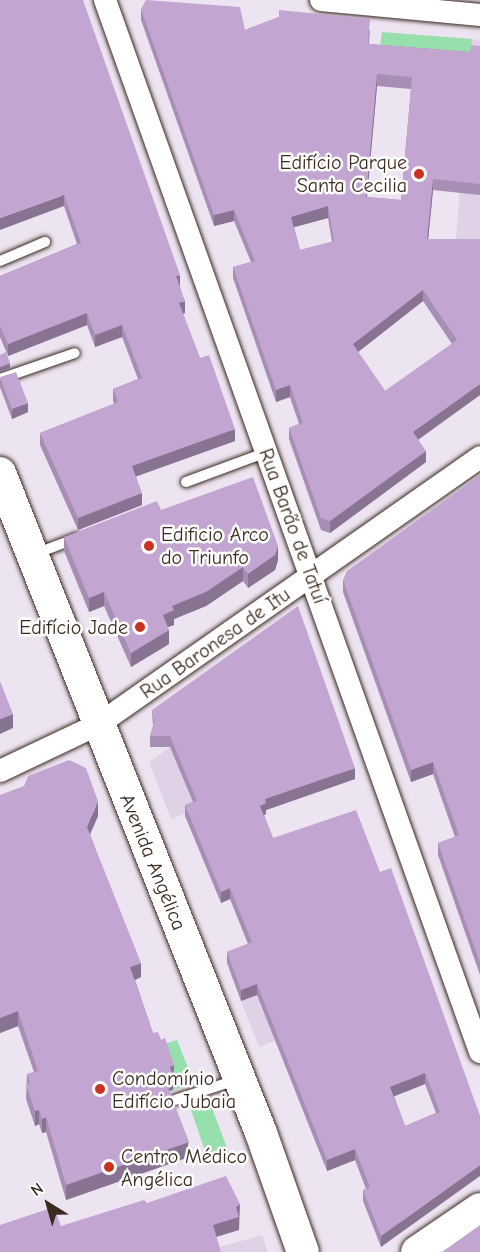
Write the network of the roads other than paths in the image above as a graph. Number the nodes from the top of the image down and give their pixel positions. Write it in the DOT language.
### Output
graph roads {
  1 [pos="105,0"];
  2 [pos="321,0"];
  3 [pos="480,15"];
  4 [pos="45,242"];
  5 [pos="0,261"];
  6 [pos="75,352"];
  7 [pos="0,379"];
  8 [pos="267,452"];
  9 [pos="480,457"];
  10 [pos="0,472"];
  11 [pos="186,482"];
  12 [pos="87,534"];
  13 [pos="32,555"];
  14 [pos="311,575"];
  15 [pos="99,724"];
  16 [pos="0,771"];
  17 [pos="480,1052"];
  18 [pos="239,1078"];
  19 [pos="175,1100"];
  20 [pos="480,1209"];
  21 [pos="303,1252"];
  22 [pos="417,1252"];
  1 -- 8 [label="street, Rua Barão de Tatuí"];
  2 -- 3 [label="street"];
  4 -- 5 [label="lane"];
  6 -- 7 [label="lane"];
  8 -- 11 [label="lane"];
  8 -- 14 [label="street, Rua Barão de Tatuí"];
  9 -- 14 [label="street, Rua Baronesa de Itu"];
  10 -- 13 [label="main road, Avenida Angélica"];
  12 -- 13 [label="lane"];
  13 -- 15 [label="main road, Avenida Angélica"];
  14 -- 15 [label="street, Rua Baronesa de Itu"];
  14 -- 17 [label="street, Rua Barão de Tatuí"];
  15 -- 16 [label="street, Rua Baronesa de Itu"];
  15 -- 18 [label="main road, Avenida Angélica"];
  18 -- 19 [label="lane"];
  18 -- 21 [label="main road, Avenida Angélica"];
  20 -- 22 [label="main road"];
}
